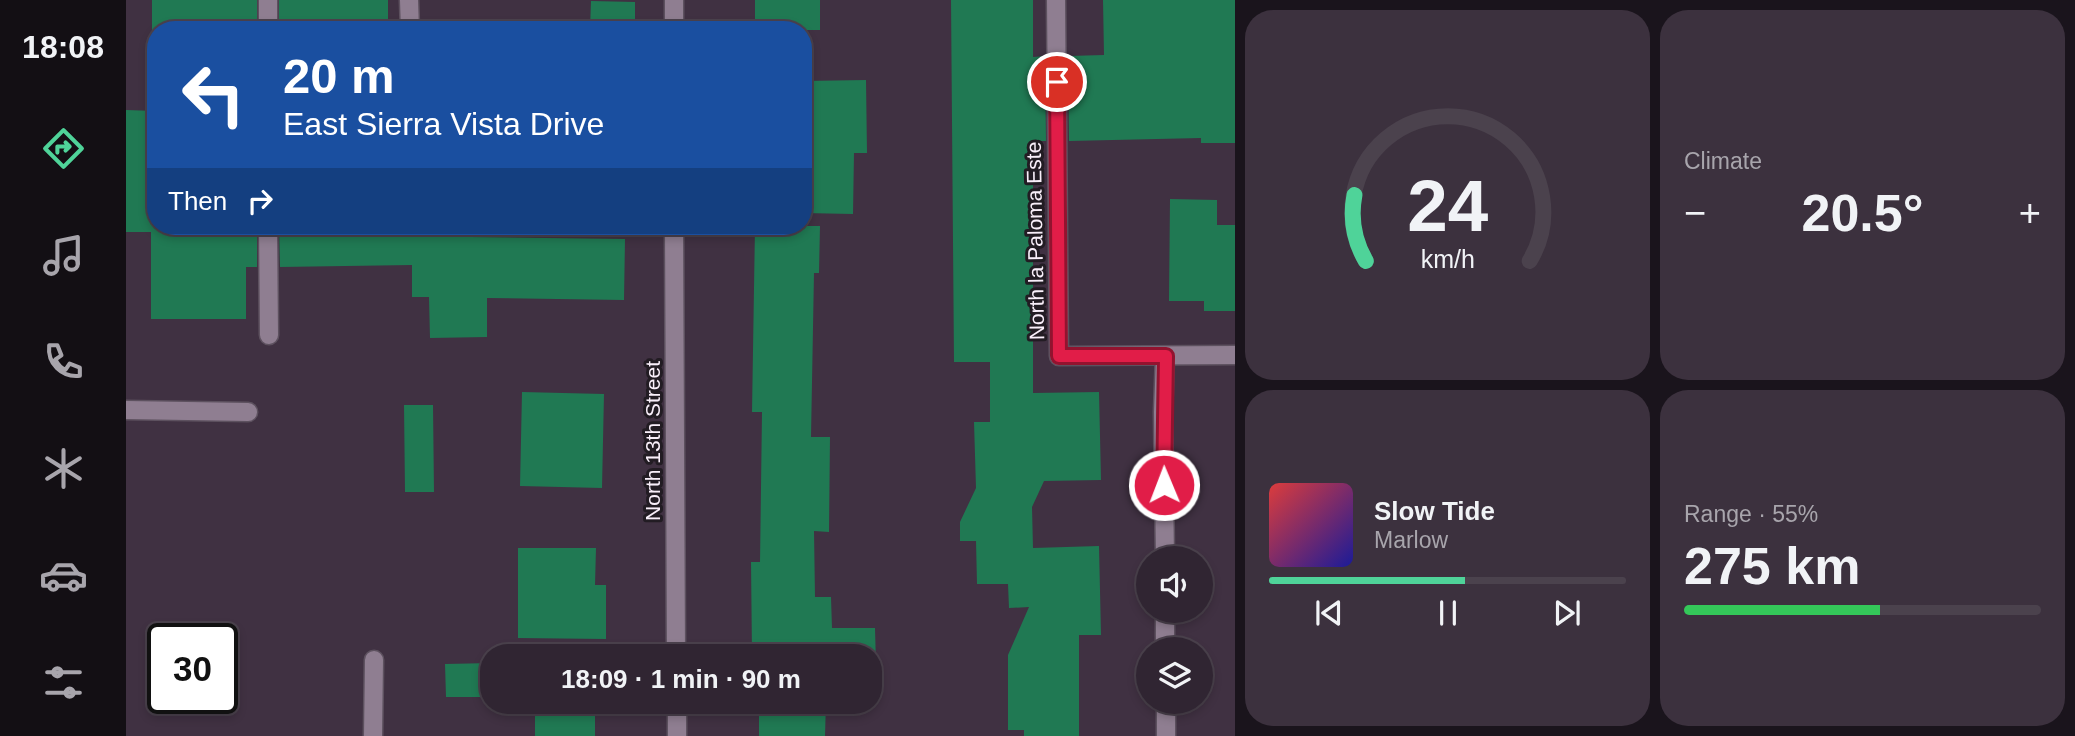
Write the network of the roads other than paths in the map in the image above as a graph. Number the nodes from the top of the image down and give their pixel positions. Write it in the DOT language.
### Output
graph roads {
  1 [pos="268,0"];
  2 [pos="409,0"];
  3 [pos="674,0"];
  4 [pos="1056,0"];
  5 [pos="268,21"];
  6 [pos="410,21"];
  7 [pos="674,21"];
  8 [pos="268,235"];
  9 [pos="674,235"];
  10 [pos="269,335"];
  11 [pos="1235,355"];
  12 [pos="1166,356"];
  13 [pos="126,410"];
  14 [pos="248,411"];
  15 [pos="1165,546"];
  16 [pos="676,644"];
  17 [pos="374,660"];
  18 [pos="677,714"];
  19 [pos="1166,714"];
  20 [pos="373,736"];
  21 [pos="677,736"];
  22 [pos="1166,736"];
  1 -- 5 [label="street"];
  2 -- 6 [label="street"];
  3 -- 7 [label="street"];
  4 -- 12 [label="street, North la Paloma Este"];
  8 -- 10 [label="street"];
  9 -- 16 [label="street, North 13th Street"];
  11 -- 12 [label="street"];
  12 -- 15 [label="street"];
  13 -- 14 [label="street"];
  17 -- 20 [label="street"];
  18 -- 21 [label="street"];
  19 -- 22 [label="street"];
}
